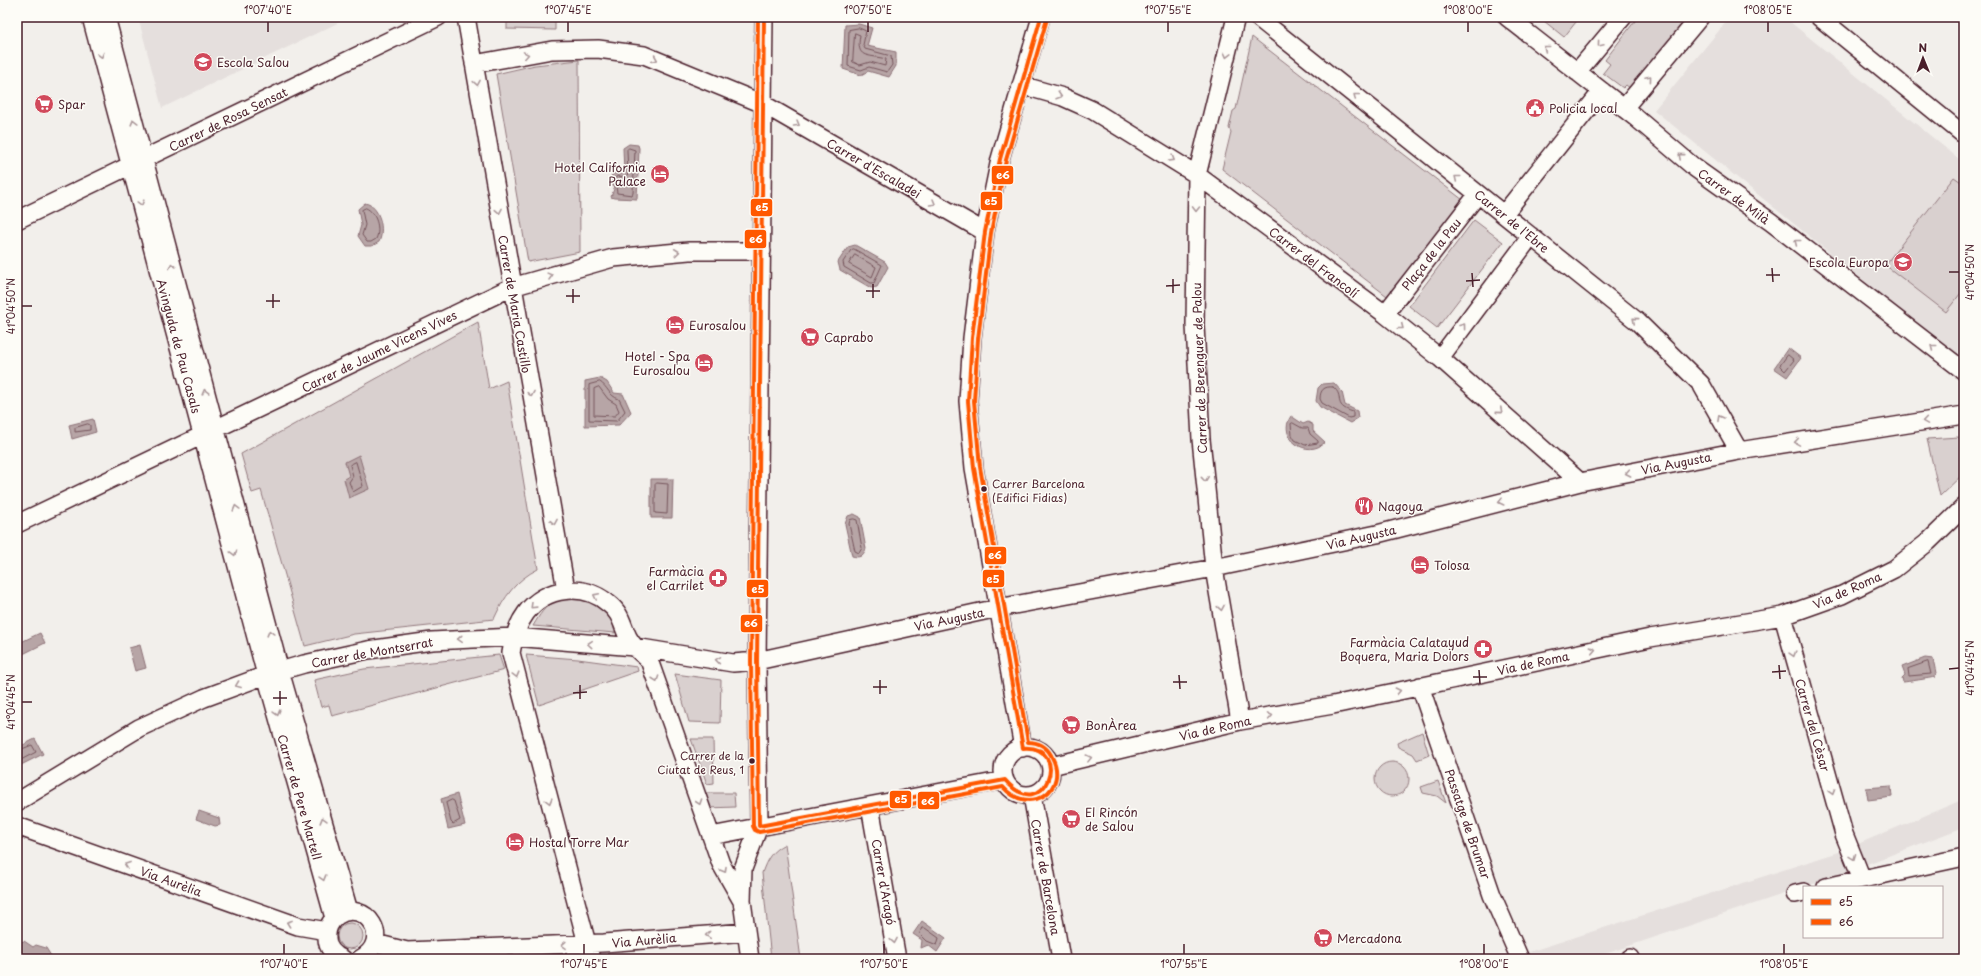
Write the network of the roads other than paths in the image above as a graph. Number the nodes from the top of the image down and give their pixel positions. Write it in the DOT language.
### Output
graph roads {
  1 [pos="91,17"];
  2 [pos="106,17"];
  3 [pos="438,17"];
  4 [pos="466,17"];
  5 [pos="764,17"];
  6 [pos="1041,17"];
  7 [pos="1236,17"];
  8 [pos="1257,17"];
  9 [pos="1507,17"];
  10 [pos="1623,17"];
  11 [pos="1700,17"];
  12 [pos="1819,17"];
  13 [pos="474,64"];
  14 [pos="1577,72"];
  15 [pos="1021,85"];
  16 [pos="1602,91"];
  17 [pos="763,104"];
  18 [pos="1624,108"];
  19 [pos="1964,135"];
  20 [pos="138,163"];
  21 [pos="1197,175"];
  22 [pos="1478,194"];
  23 [pos="1504,214"];
  24 [pos="17,220"];
  25 [pos="985,232"];
  26 [pos="1531,236"];
  27 [pos="762,251"];
  28 [pos="512,287"];
  29 [pos="1384,314"];
  30 [pos="1440,358"];
  31 [pos="1964,371"];
  32 [pos="1964,415"];
  33 [pos="209,432"];
  34 [pos="1739,452"];
  35 [pos="1580,482"];
  36 [pos="1964,507"];
  37 [pos="17,524"];
  38 [pos="1214,568"];
  39 [pos="566,590"];
  40 [pos="998,608"];
  41 [pos="1783,616"];
  42 [pos="514,637"];
  43 [pos="635,647"];
  44 [pos="757,661"];
  45 [pos="273,673"];
  46 [pos="1420,686"];
  47 [pos="1240,721"];
  48 [pos="1023,748"];
  49 [pos="1051,766"];
  50 [pos="1005,780"];
  51 [pos="1032,795"];
  52 [pos="17,802"];
  53 [pos="870,806"];
  54 [pos="17,826"];
  55 [pos="759,826"];
  56 [pos="711,836"];
  57 [pos="1964,857"];
  58 [pos="1862,879"];
  59 [pos="1830,886"];
  60 [pos="742,901"];
  61 [pos="337,920"];
  62 [pos="746,932"];
  63 [pos="375,943"];
  64 [pos="588,952"];
  65 [pos="338,958"];
  66 [pos="360,959"];
  67 [pos="750,959"];
  68 [pos="897,959"];
  69 [pos="1061,959"];
  70 [pos="1520,959"];
  1 -- 20 [label="street, Avinguda de Pau Casals, one-way"];
  20 -- 2 [label="street, Avinguda de Pau Casals, one-way"];
  3 -- 20 [label="street, Carrer de Rosa Sensat"];
  4 -- 13 [label="street, Carrer de Maria Castillo"];
  5 -- 17 [label="street"];
  6 -- 15 [label="street"];
  7 -- 21 [label="street, Carrer de Berenguer de Palou, one-way"];
  22 -- 8 [label="street, Carrer de l'Ebre, one-way"];
  14 -- 9 [label="street, Carrer de Milà, one-way"];
  10 -- 14 [label="street, one-way"];
  18 -- 11 [label="street, one-way"];
  12 -- 19 [label="street"];
  13 -- 17 [label="street, Carrer d'Escaladei, one-way"];
  13 -- 28 [label="street, Carrer de Maria Castillo, one-way"];
  14 -- 16 [label="street, Carrer de Milà"];
  15 -- 21 [label="street, Carrer del Francolí, one-way"];
  15 -- 25 [label="street"];
  16 -- 18 [label="street, Carrer de Milà"];
  16 -- 23 [label="street"];
  17 -- 25 [label="street, Carrer d'Escaladei, one-way"];
  17 -- 27 [label="street"];
  31 -- 18 [label="street, Carrer de Milà, one-way"];
  20 -- 24 [label="street, Carrer de Rosa Sensat"];
  20 -- 33 [label="street, Avinguda de Pau Casals"];
  21 -- 29 [label="street, Carrer del Francolí"];
  21 -- 38 [label="street, Carrer de Berenguer de Palou, one-way"];
  22 -- 23 [label="street, Carrer de l'Ebre"];
  22 -- 29 [label="street, Plaça de la Pau"];
  23 -- 26 [label="street, Carrer de l'Ebre"];
  25 -- 40 [label="street"];
  30 -- 26 [label="street, one-way"];
  34 -- 26 [label="street, Carrer de l'Ebre, one-way"];
  28 -- 27 [label="street, Carrer de Jaume Vicens Vives, one-way"];
  27 -- 44 [label="street"];
  28 -- 33 [label="street, Carrer de Jaume Vicens Vives"];
  28 -- 39 [label="street, Carrer de Maria Castillo, one-way"];
  29 -- 30 [label="street, Carrer del Francolí, one-way"];
  30 -- 35 [label="street, Carrer del Francolí, one-way"];
  32 -- 34 [label="street, Via Augusta, one-way"];
  33 -- 37 [label="street, Carrer de Jaume Vicens Vives"];
  33 -- 45 [label="street, Avinguda de Pau Casals"];
  34 -- 35 [label="street, Via Augusta, one-way"];
  35 -- 38 [label="street, Via Augusta, one-way"];
  36 -- 41 [label="street, Via de Roma"];
  38 -- 40 [label="street, Via Augusta"];
  38 -- 47 [label="street, Carrer de Berenguer de Palou, one-way"];
  39 -- 42 [label="street, one-way"];
  43 -- 39 [label="street, one-way"];
  40 -- 44 [label="street, Via Augusta"];
  40 -- 48 [label="street"];
  46 -- 41 [label="street, Via de Roma, one-way"];
  41 -- 58 [label="street, Carrer del Cèsar, one-way"];
  43 -- 42 [label="street, Carrer de Montserrat, one-way"];
  42 -- 45 [label="street, Carrer de Montserrat, one-way"];
  42 -- 64 [label="street, one-way"];
  44 -- 43 [label="street, Carrer de Montserrat, one-way"];
  43 -- 56 [label="street, one-way"];
  44 -- 55 [label="street"];
  45 -- 52 [label="street, Carrer de Montserrat, one-way"];
  45 -- 61 [label="street, Carrer de Pere Martell"];
  47 -- 46 [label="street, Via de Roma, one-way"];
  46 -- 70 [label="street, Passatge de Brumar"];
  49 -- 47 [label="street, Via de Roma, one-way"];
  48 -- 49 [label="street"];
  48 -- 50 [label="street"];
  49 -- 51 [label="street"];
  50 -- 51 [label="street"];
  50 -- 53 [label="street"];
  51 -- 69 [label="street, Carrer de Barcelona"];
  53 -- 55 [label="street"];
  53 -- 68 [label="street, Carrer d'Aragó, one-way"];
  61 -- 54 [label="street, Via Aurèlia, one-way"];
  55 -- 56 [label="street"];
  55 -- 60 [label="street"];
  56 -- 60 [label="street, one-way"];
  57 -- 58 [label="street"];
  58 -- 59 [label="street"];
  60 -- 62 [label="street"];
  61 -- 63 [label="street, Via Aurèlia"];
  61 -- 65 [label="street"];
  62 -- 64 [label="street, Via Aurèlia, one-way"];
  62 -- 67 [label="street"];
  64 -- 63 [label="street, Via Aurèlia, one-way"];
  63 -- 66 [label="street"];
}
